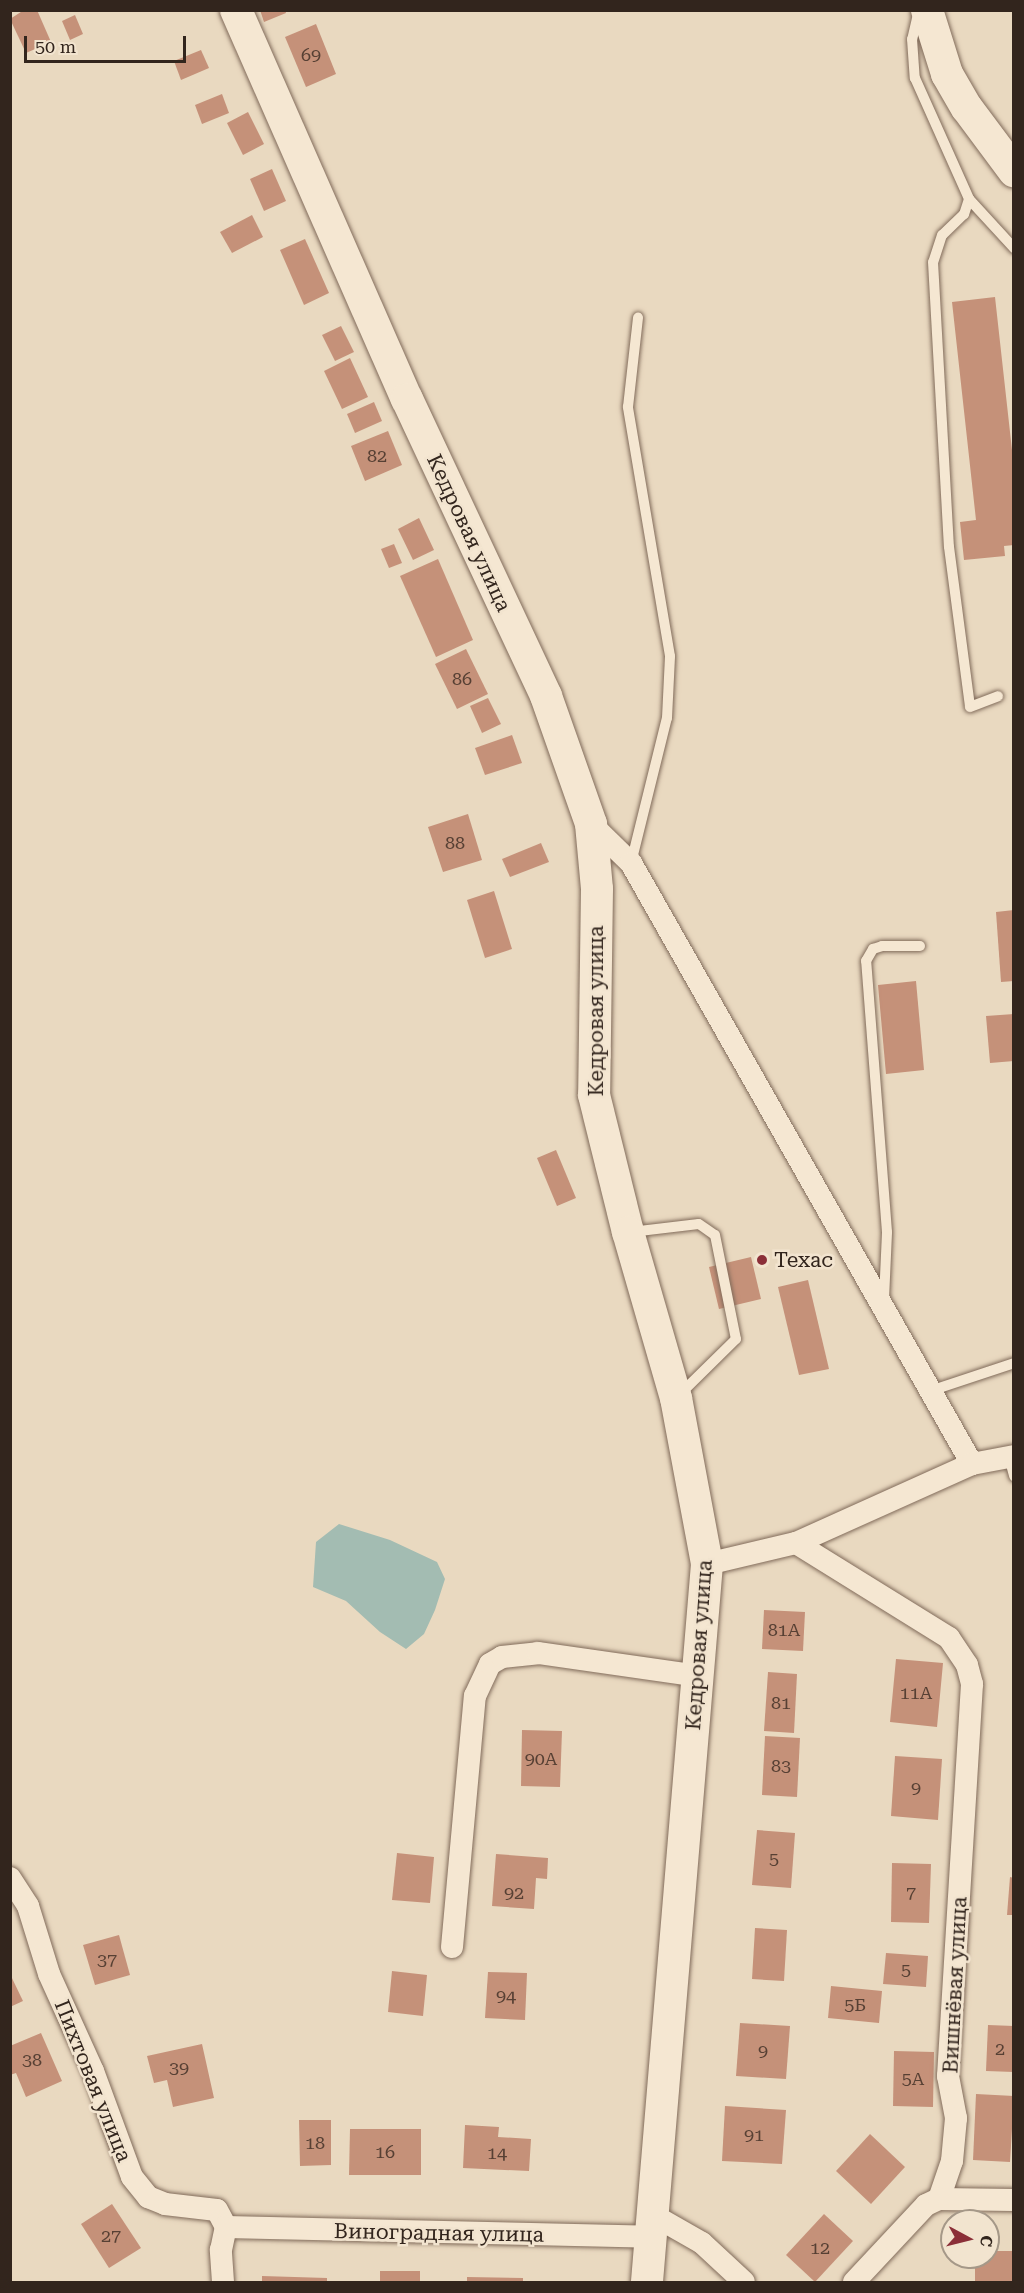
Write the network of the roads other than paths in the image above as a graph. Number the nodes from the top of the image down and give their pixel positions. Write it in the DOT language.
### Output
graph roads {
  1 [pos="236,10"];
  2 [pos="919,10"];
  3 [pos="927,10"];
  4 [pos="1014,171"];
  5 [pos="969,199"];
  6 [pos="1014,248"];
  7 [pos="638,318"];
  8 [pos="998,696"];
  9 [pos="591,824"];
  10 [pos="631,863"];
  11 [pos="920,946"];
  12 [pos="628,1232"];
  13 [pos="884,1309"];
  14 [pos="1014,1363"];
  15 [pos="930,1391"];
  16 [pos="676,1398"];
  17 [pos="1012,1463"];
  18 [pos="972,1464"];
  19 [pos="796,1543"];
  20 [pos="707,1564"];
  21 [pos="699,1676"];
  22 [pos="10,1878"];
  23 [pos="452,1947"];
  24 [pos="939,2199"];
  25 [pos="1014,2200"];
  26 [pos="652,2226"];
  27 [pos="226,2227"];
  28 [pos="223,2283"];
  29 [pos="648,2283"];
  30 [pos="744,2283"];
  31 [pos="854,2283"];
  1 -- 9 [label="street, Кедровая улица"];
  2 -- 5 [label="lane"];
  3 -- 4 [label="street"];
  5 -- 6 [label="lane"];
  5 -- 8 [label="lane"];
  7 -- 10 [label="lane"];
  9 -- 10 [label="street"];
  9 -- 12 [label="street, Кедровая улица"];
  10 -- 13 [label="street"];
  11 -- 13 [label="lane"];
  12 -- 16 [label="street, Кедровая улица"];
  12 -- 16 [label="lane"];
  13 -- 15 [label="street"];
  14 -- 15 [label="lane"];
  15 -- 18 [label="street"];
  16 -- 20 [label="street, Кедровая улица"];
  17 -- 18 [label="street"];
  18 -- 19 [label="street"];
  19 -- 20 [label="street"];
  19 -- 24 [label="street, Вишнёвая улица"];
  20 -- 21 [label="street, Кедровая улица"];
  21 -- 23 [label="street"];
  21 -- 26 [label="street, Кедровая улица"];
  22 -- 27 [label="street, Пихтовая улица"];
  24 -- 25 [label="street"];
  24 -- 31 [label="street"];
  26 -- 27 [label="street, Виноградная улица"];
  26 -- 29 [label="street, Кедровая улица"];
  26 -- 30 [label="street, Виноградная улица"];
  27 -- 28 [label="street"];
}
